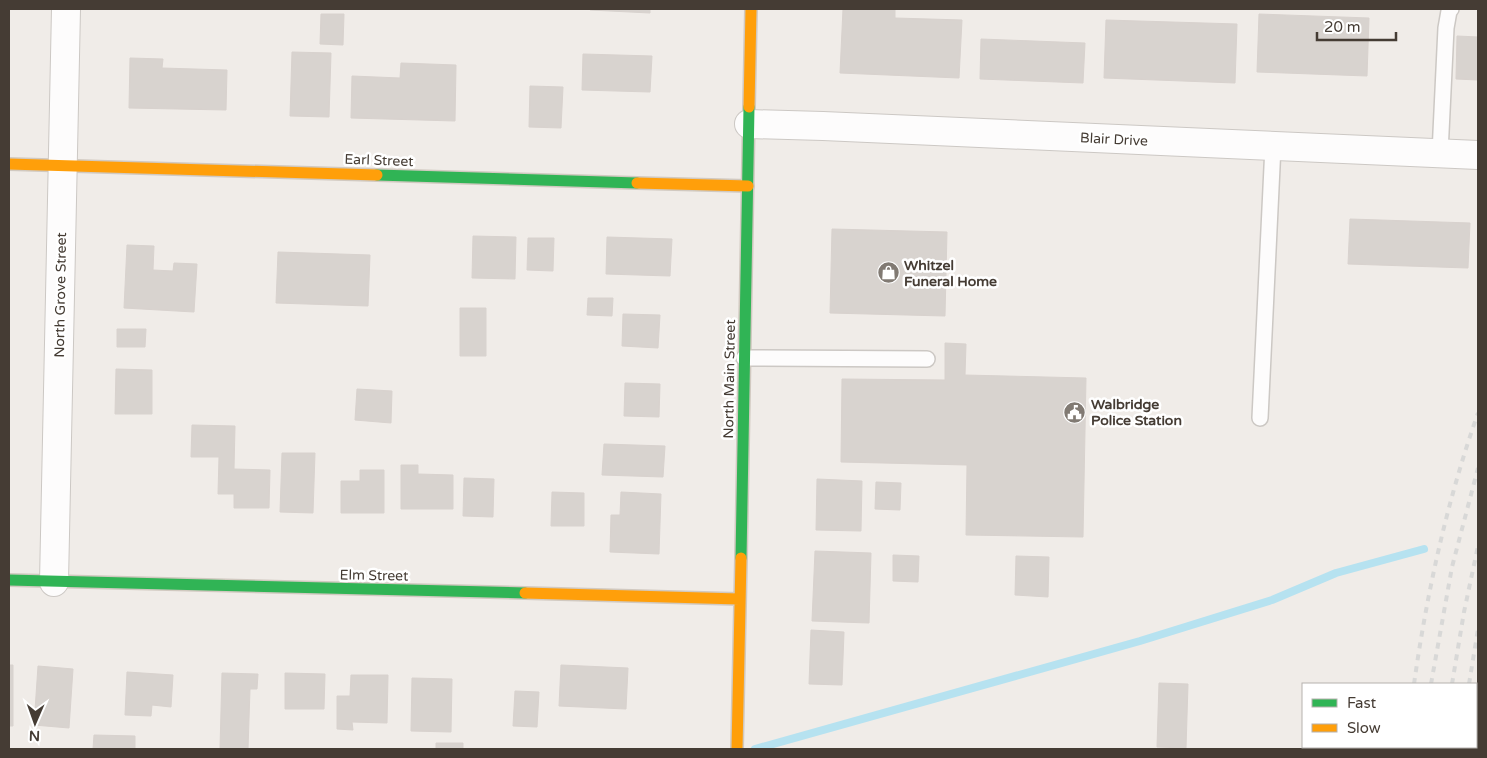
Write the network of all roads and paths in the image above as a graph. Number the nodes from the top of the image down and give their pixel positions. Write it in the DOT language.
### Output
graph roads {
  1 [pos="66,9"];
  2 [pos="751,9"];
  3 [pos="1451,9"];
  4 [pos="749,124"];
  5 [pos="1273,146"];
  6 [pos="1440,153"];
  7 [pos="1478,155"];
  8 [pos="9,164"];
  9 [pos="63,166"];
  10 [pos="748,186"];
  11 [pos="744,358"];
  12 [pos="927,359"];
  13 [pos="1260,418"];
  14 [pos="9,580"];
  15 [pos="54,582"];
  16 [pos="739,599"];
  17 [pos="737,749"];
  1 -- 9 [label="street, North Grove Street"];
  2 -- 4 [label="street, North Main Street"];
  3 -- 6 [label="lane"];
  4 -- 5 [label="street, Blair Drive"];
  4 -- 10 [label="street, North Main Street"];
  5 -- 6 [label="street, Blair Drive"];
  5 -- 13 [label="lane"];
  6 -- 7 [label="street, Blair Drive"];
  8 -- 9 [label="street, Earl Street"];
  9 -- 10 [label="street, Earl Street"];
  9 -- 15 [label="street, North Grove Street"];
  10 -- 11 [label="street, North Main Street"];
  11 -- 12 [label="lane"];
  11 -- 16 [label="street, North Main Street"];
  14 -- 15 [label="street, Elm Street"];
  15 -- 16 [label="street, Elm Street"];
  16 -- 17 [label="street, North Main Street"];
}
